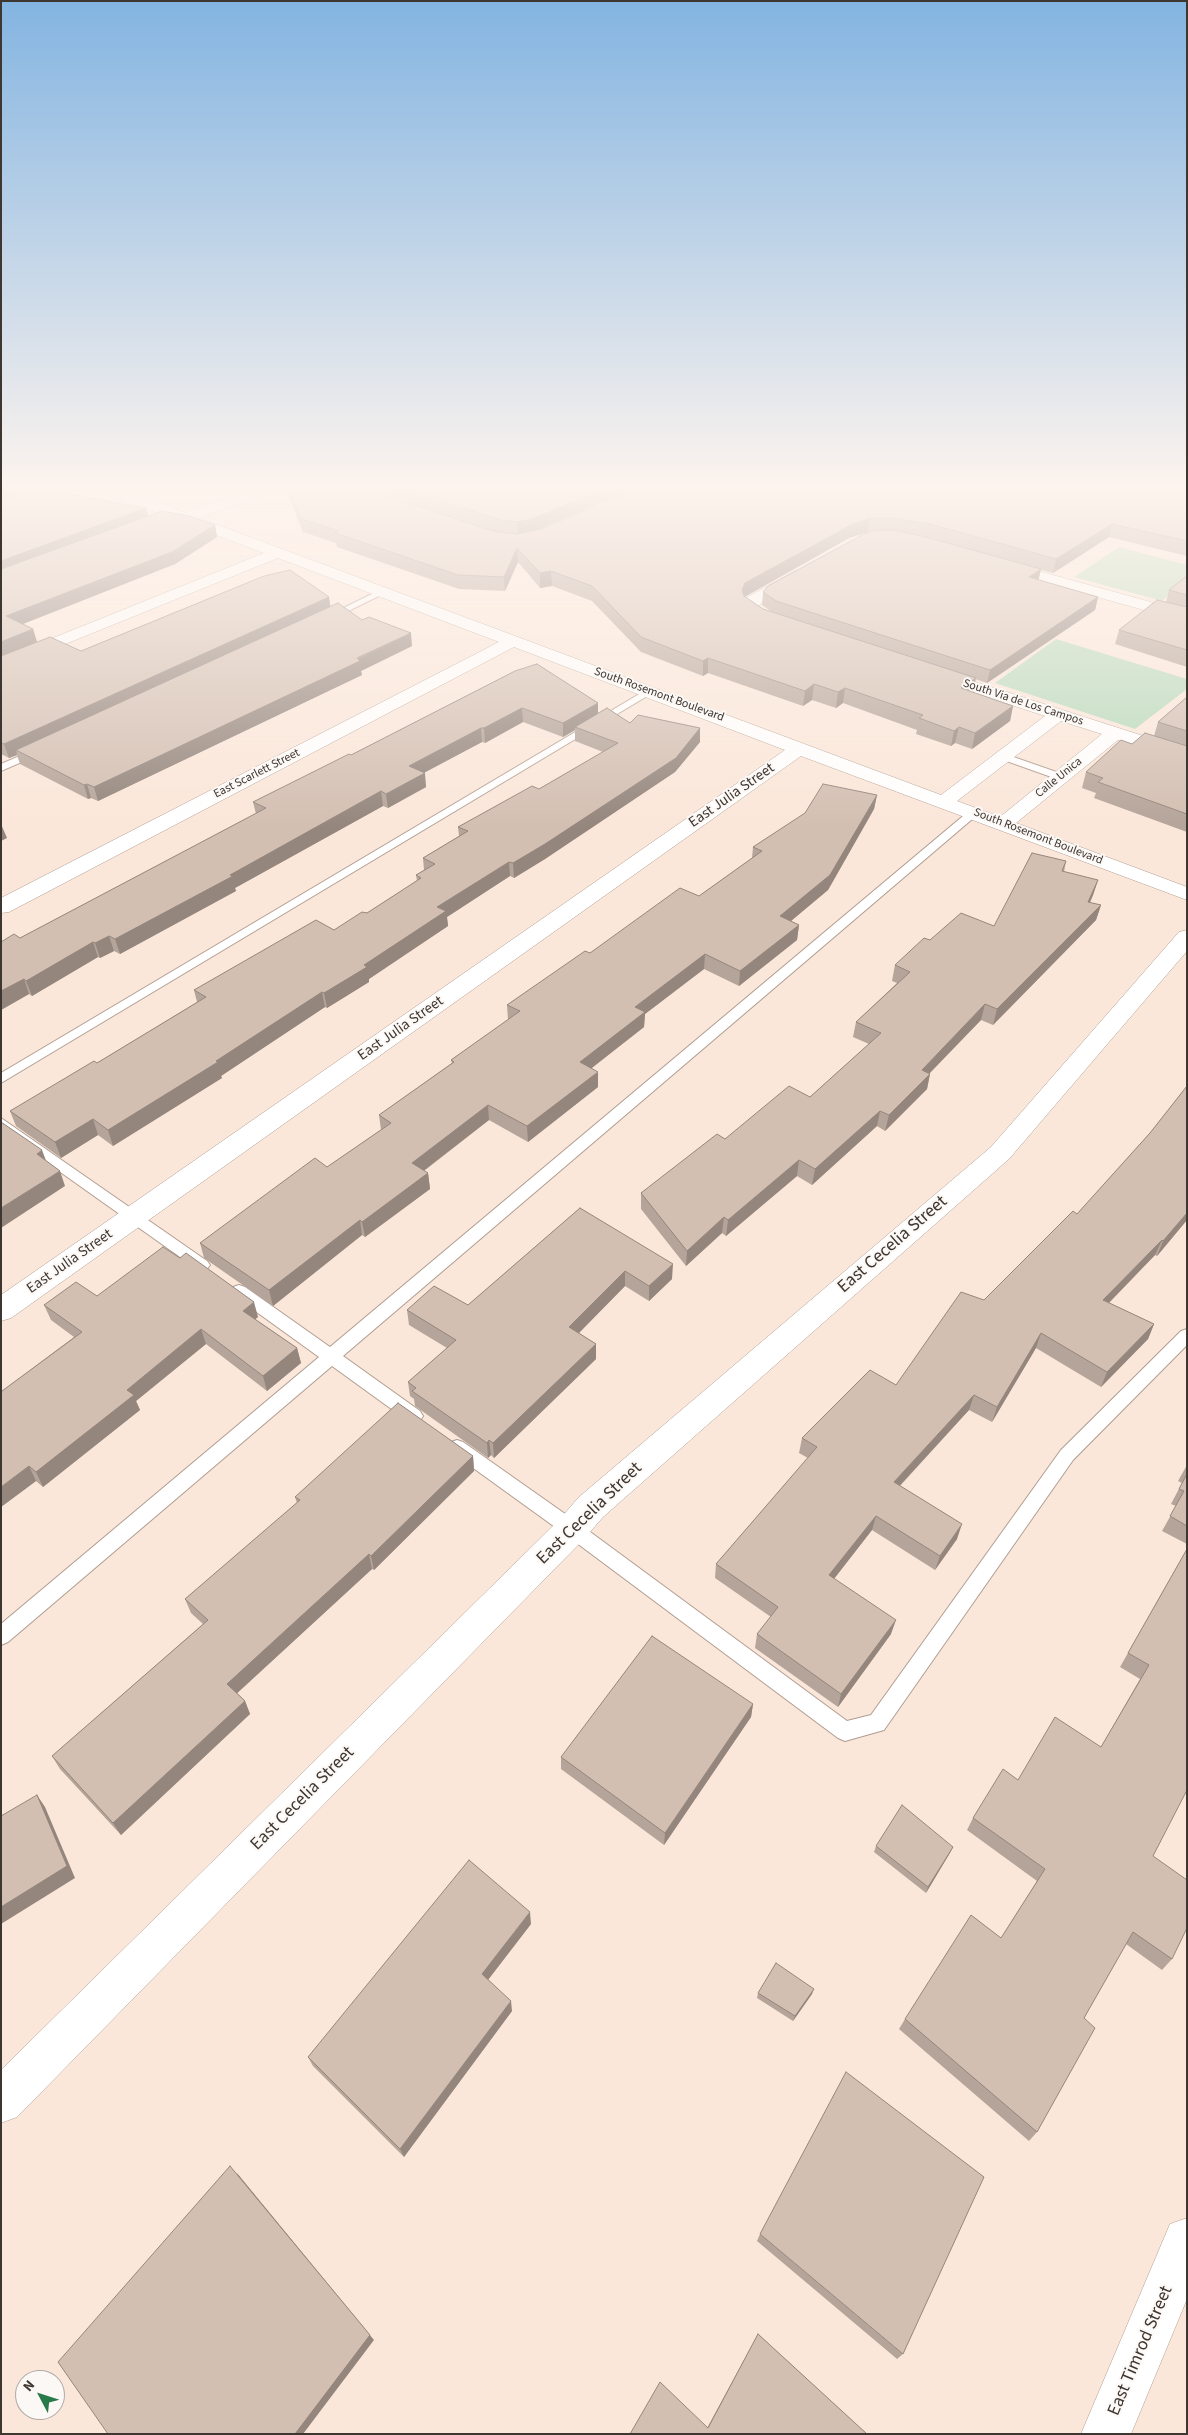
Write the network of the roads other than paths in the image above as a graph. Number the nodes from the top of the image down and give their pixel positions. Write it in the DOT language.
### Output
graph roads {
  1 [pos="158,601"];
  2 [pos="365,601"];
  3 [pos="406,601"];
  4 [pos="752,601"];
  5 [pos="1128,601"];
  6 [pos="733,606"];
  7 [pos="1187,617"];
  8 [pos="321,621"];
  9 [pos="513,641"];
  10 [pos="1,665"];
  11 [pos="927,671"];
  12 [pos="650,692"];
  13 [pos="1058,714"];
  14 [pos="1115,733"];
  15 [pos="46,748"];
  16 [pos="800,748"];
  17 [pos="1002,756"];
  18 [pos="1187,756"];
  19 [pos="1,768"];
  20 [pos="1061,777"];
  21 [pos="944,802"];
  22 [pos="973,813"];
  23 [pos="1003,824"];
  24 [pos="1187,894"];
  25 [pos="1,907"];
  26 [pos="1187,937"];
  27 [pos="1,1079"];
  28 [pos="1,1123"];
  29 [pos="134,1216"];
  30 [pos="1,1310"];
  31 [pos="1187,1335"];
  32 [pos="331,1356"];
  33 [pos="427,1425"];
  34 [pos="444,1437"];
  35 [pos="572,1528"];
  36 [pos="1,1636"];
  37 [pos="1,2102"];
  38 [pos="1187,2241"];
  39 [pos="1106,2434"];
  1 -- 10 [label="street"];
  2 -- 8 [label="lane"];
  3 -- 9 [label="street, South Rosemont Boulevard"];
  4 -- 6 [label="street"];
  5 -- 7 [label="street"];
  9 -- 12 [label="street, South Rosemont Boulevard"];
  9 -- 25 [label="street, East Scarlett Street"];
  11 -- 13 [label="street, South Via de Los Campos"];
  12 -- 16 [label="street, South Rosemont Boulevard"];
  12 -- 27 [label="lane"];
  13 -- 14 [label="street, South Via de Los Campos"];
  13 -- 17 [label="street"];
  14 -- 18 [label="street, South Via de Los Campos"];
  14 -- 20 [label="street, Calle Unica"];
  15 -- 19 [label="lane"];
  16 -- 21 [label="street, South Rosemont Boulevard"];
  16 -- 29 [label="street, East Julia Street"];
  17 -- 20 [label="lane"];
  17 -- 21 [label="street"];
  20 -- 23 [label="street, Calle Unica"];
  21 -- 22 [label="street, South Rosemont Boulevard"];
  22 -- 23 [label="street, South Rosemont Boulevard"];
  22 -- 32 [label="lane"];
  23 -- 24 [label="street, South Rosemont Boulevard"];
  26 -- 35 [label="street, East Cecelia Street"];
  28 -- 29 [label="lane"];
  29 -- 30 [label="street, East Julia Street"];
  29 -- 32 [label="lane"];
  31 -- 35 [label="lane"];
  32 -- 33 [label="lane"];
  32 -- 36 [label="lane"];
  34 -- 35 [label="lane"];
  35 -- 37 [label="street, East Cecelia Street"];
  38 -- 39 [label="street, East Timrod Street"];
}
